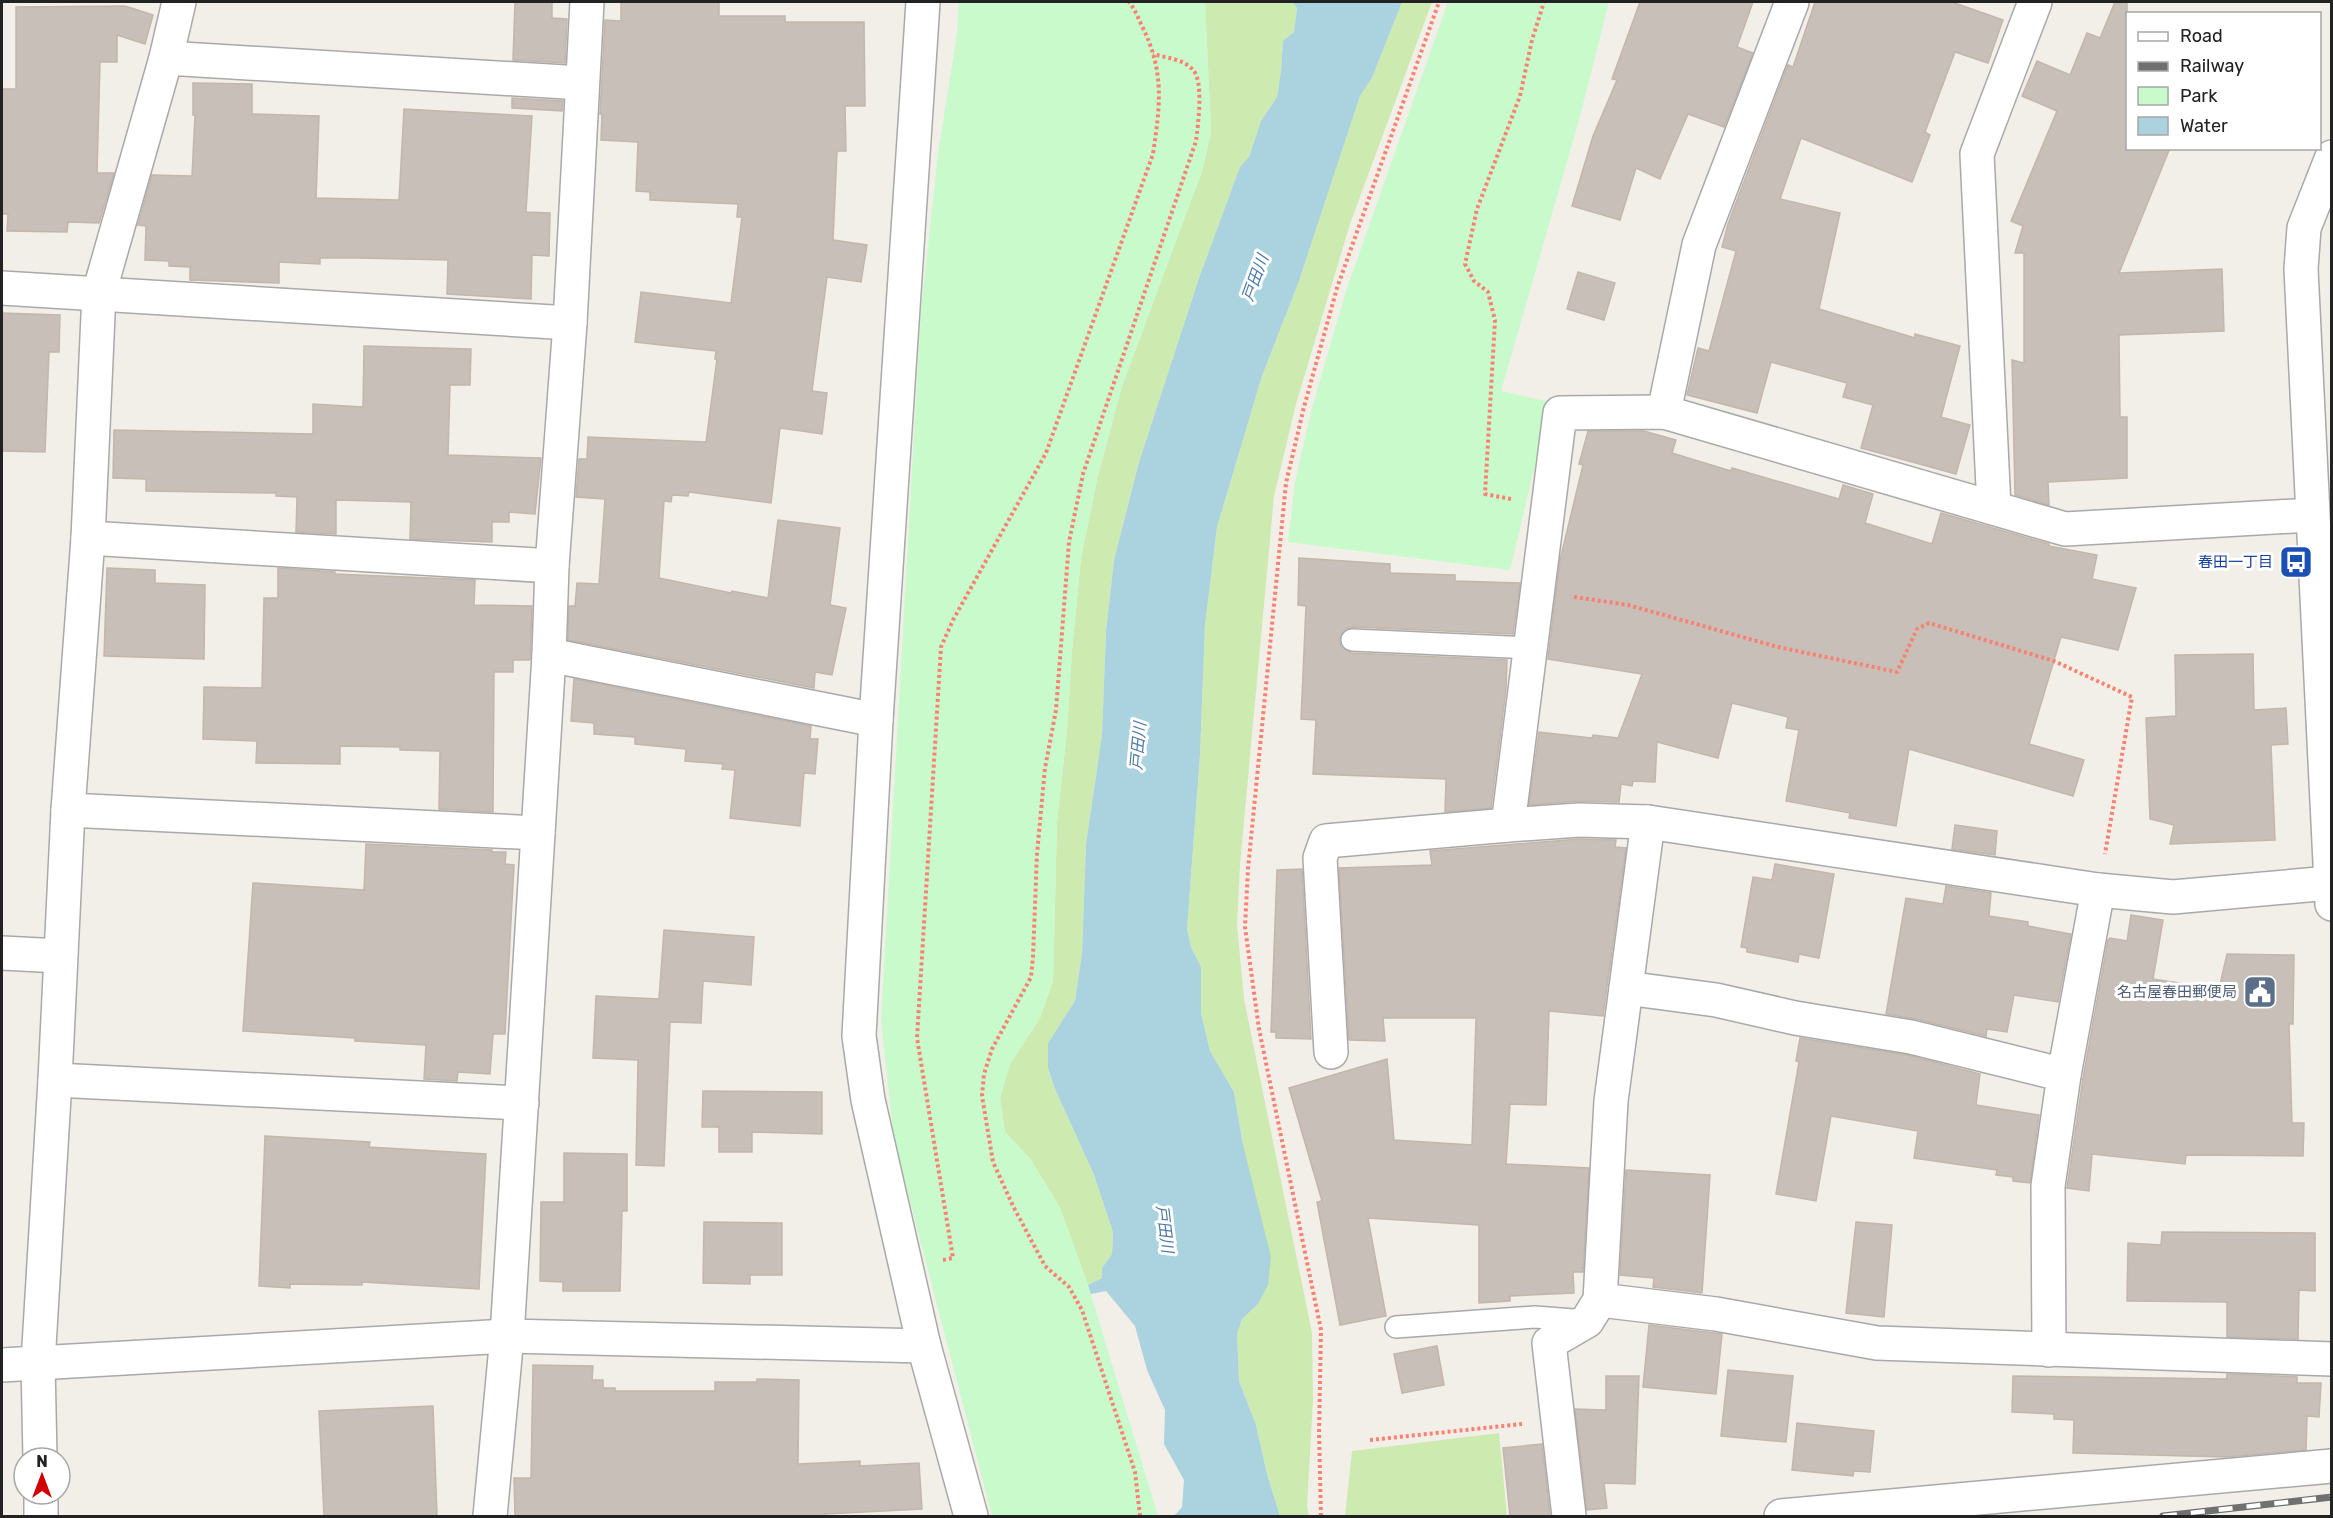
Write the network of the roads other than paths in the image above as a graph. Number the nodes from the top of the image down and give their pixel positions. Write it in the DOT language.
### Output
graph roads {
  1 [pos="179,2"];
  2 [pos="587,2"];
  3 [pos="923,2"];
  4 [pos="1792,2"];
  5 [pos="2035,2"];
  6 [pos="166,58"];
  7 [pos="582,83"];
  8 [pos="2331,157"];
  9 [pos="2,288"];
  10 [pos="99,293"];
  11 [pos="570,322"];
  12 [pos="1664,412"];
  13 [pos="1994,508"];
  14 [pos="2311,515"];
  15 [pos="88,538"];
  16 [pos="552,566"];
  17 [pos="1352,640"];
  18 [pos="1531,648"];
  19 [pos="549,656"];
  20 [pos="2326,658"];
  21 [pos="876,720"];
  22 [pos="68,810"];
  23 [pos="1648,822"];
  24 [pos="1508,825"];
  25 [pos="538,833"];
  26 [pos="2098,890"];
  27 [pos="2331,894"];
  28 [pos="2,953"];
  29 [pos="60,956"];
  30 [pos="1626,988"];
  31 [pos="1331,1052"];
  32 [pos="2064,1075"];
  33 [pos="56,1080"];
  34 [pos="522,1104"];
  35 [pos="1593,1310"];
  36 [pos="1396,1327"];
  37 [pos="507,1336"];
  38 [pos="924,1346"];
  39 [pos="2049,1350"];
  40 [pos="2331,1359"];
  41 [pos="38,1362"];
  42 [pos="2,1365"];
  43 [pos="40,1446"];
  44 [pos="2331,1466"];
  45 [pos="490,1516"];
  46 [pos="971,1516"];
  47 [pos="1569,1516"];
  48 [pos="1781,1516"];
  1 -- 6 [label="street"];
  2 -- 7 [label="street"];
  3 -- 21 [label="street"];
  4 -- 12 [label="street"];
  5 -- 13 [label="street"];
  6 -- 7 [label="street"];
  6 -- 10 [label="street"];
  7 -- 11 [label="street"];
  8 -- 14 [label="street"];
  9 -- 10 [label="street"];
  10 -- 11 [label="street"];
  10 -- 15 [label="street"];
  11 -- 16 [label="street"];
  12 -- 13 [label="street"];
  12 -- 18 [label="street"];
  13 -- 14 [label="street"];
  14 -- 20 [label="street"];
  15 -- 16 [label="street"];
  15 -- 22 [label="street"];
  16 -- 19 [label="street"];
  17 -- 18 [label="lane"];
  18 -- 24 [label="street"];
  19 -- 21 [label="street"];
  19 -- 25 [label="street"];
  20 -- 27 [label="street"];
  21 -- 38 [label="street"];
  22 -- 25 [label="street"];
  22 -- 29 [label="street"];
  23 -- 24 [label="street"];
  23 -- 26 [label="street"];
  23 -- 30 [label="street"];
  24 -- 31 [label="street"];
  25 -- 34 [label="street"];
  26 -- 27 [label="street"];
  26 -- 32 [label="street"];
  28 -- 29 [label="street"];
  29 -- 33 [label="street"];
  30 -- 32 [label="street"];
  30 -- 35 [label="street"];
  32 -- 39 [label="street"];
  33 -- 34 [label="street"];
  33 -- 41 [label="street"];
  34 -- 37 [label="street"];
  35 -- 36 [label="lane"];
  35 -- 39 [label="street"];
  35 -- 47 [label="street"];
  37 -- 38 [label="street"];
  37 -- 41 [label="street"];
  37 -- 45 [label="street"];
  38 -- 46 [label="street"];
  39 -- 40 [label="street"];
  41 -- 42 [label="street"];
  41 -- 43 [label="street"];
  44 -- 48 [label="street"];
}
